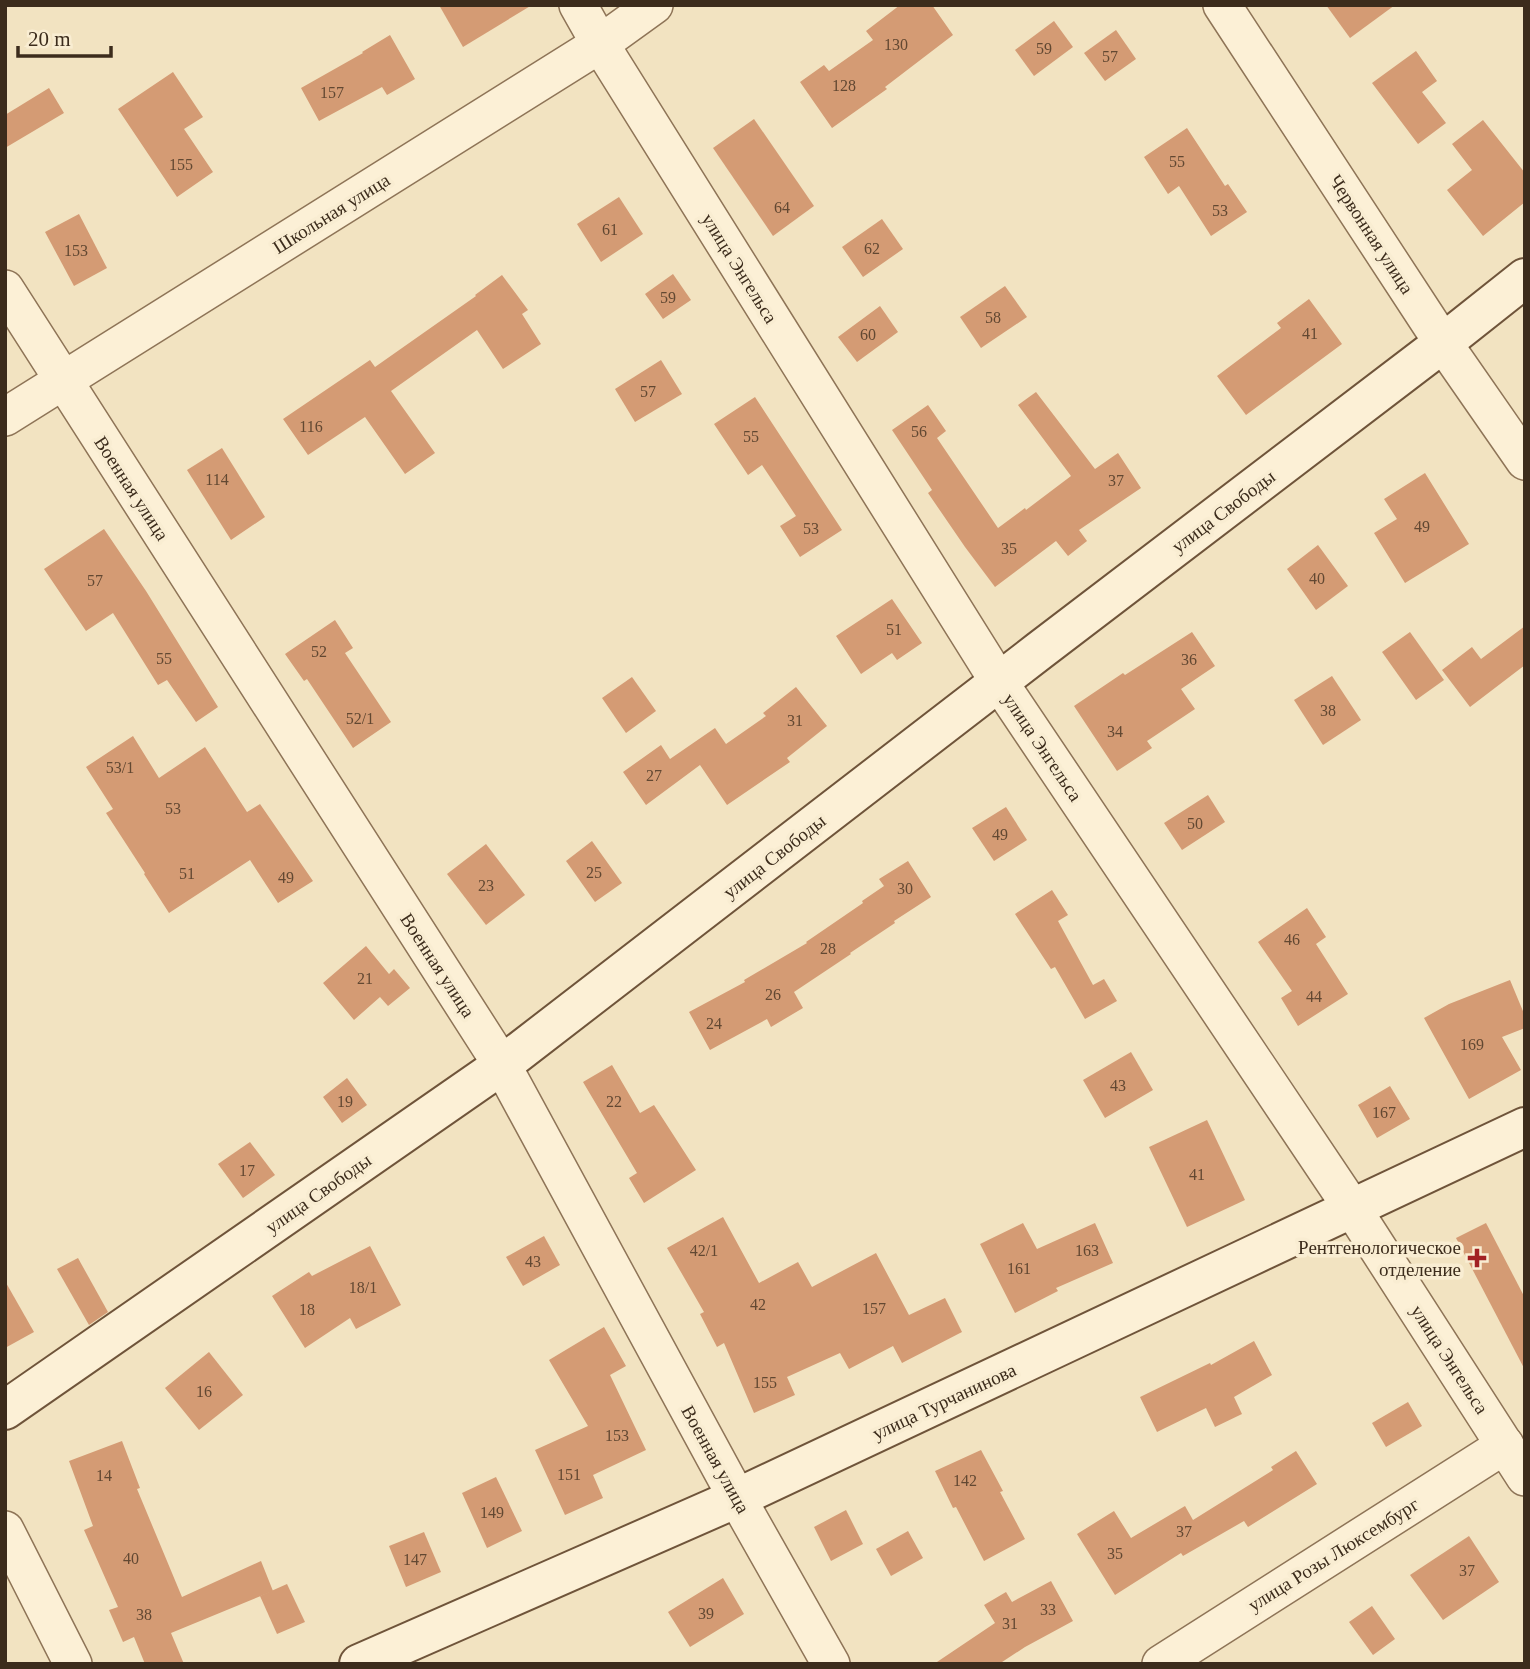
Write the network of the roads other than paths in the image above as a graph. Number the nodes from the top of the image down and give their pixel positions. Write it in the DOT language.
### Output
graph roads {
  1 [pos="578,5"];
  2 [pos="654,5"];
  3 [pos="1222,5"];
  4 [pos="600,44"];
  5 [pos="1525,278"];
  6 [pos="5,289"];
  7 [pos="1443,344"];
  8 [pos="63,380"];
  9 [pos="5,418"];
  10 [pos="1525,461"];
  11 [pos="999,682"];
  12 [pos="502,1065"];
  13 [pos="1525,1127"];
  14 [pos="1352,1208"];
  15 [pos="5,1410"];
  16 [pos="1518,1463"];
  17 [pos="737,1498"];
  18 [pos="5,1530"];
  19 [pos="73,1664"];
  20 [pos="359,1664"];
  21 [pos="831,1664"];
  22 [pos="1161,1664"];
  1 -- 4 [label="street, улица Энгельса"];
  2 -- 4 [label="street, Школьная улица"];
  3 -- 7 [label="street, Червонная улица"];
  4 -- 8 [label="street, Школьная улица"];
  4 -- 11 [label="street, улица Энгельса"];
  5 -- 7 [label="street, улица Свободы"];
  6 -- 8 [label="street, Военная улица"];
  7 -- 10 [label="street, Червонная улица"];
  7 -- 11 [label="street, улица Свободы"];
  8 -- 9 [label="street, Школьная улица"];
  8 -- 12 [label="street, Военная улица"];
  11 -- 12 [label="street, улица Свободы"];
  11 -- 14 [label="street, улица Энгельса"];
  12 -- 15 [label="street, улица Свободы"];
  12 -- 17 [label="street, Военная улица"];
  13 -- 14 [label="street, улица Турчанинова"];
  14 -- 16 [label="street, улица Энгельса"];
  14 -- 17 [label="street, улица Турчанинова"];
  16 -- 22 [label="street, улица Розы Люксембург"];
  17 -- 20 [label="street, улица Турчанинова"];
  17 -- 21 [label="street, Военная улица"];
  18 -- 19 [label="street"];
}
